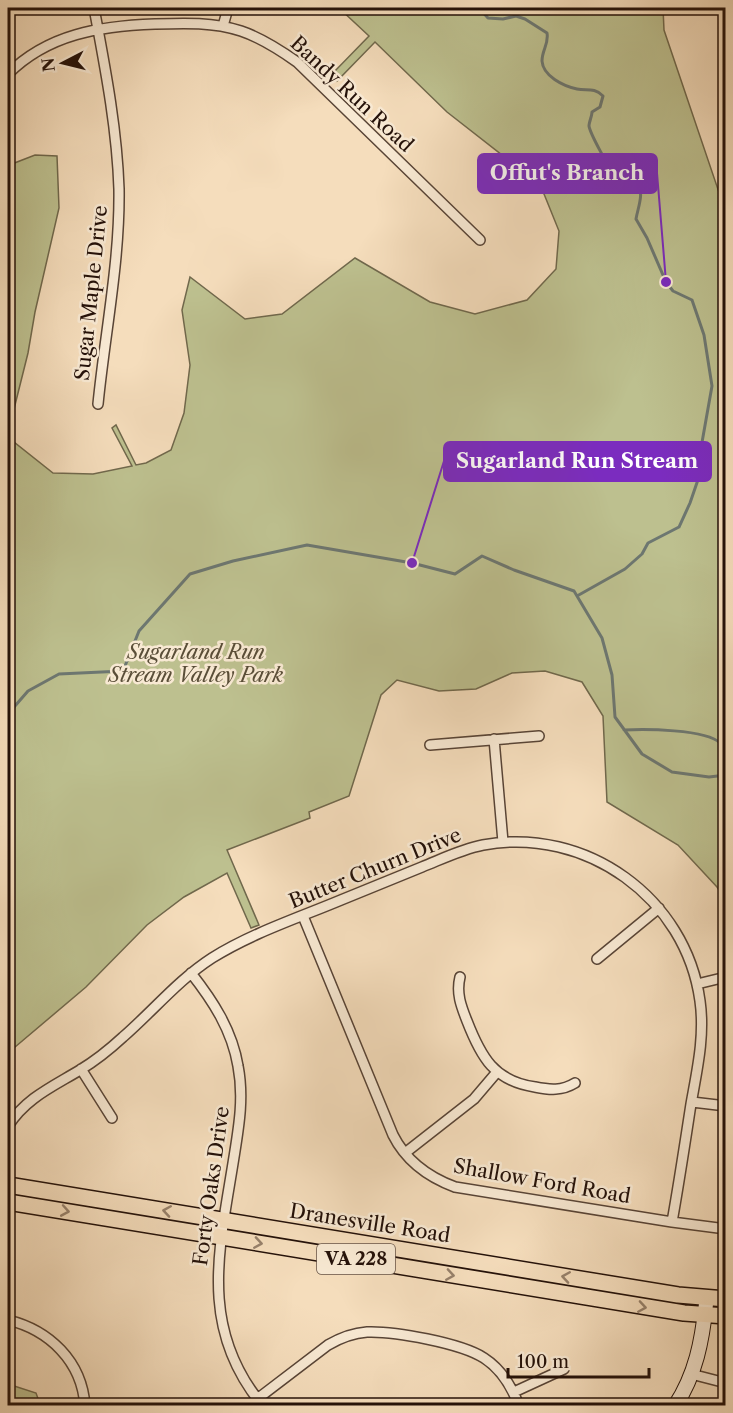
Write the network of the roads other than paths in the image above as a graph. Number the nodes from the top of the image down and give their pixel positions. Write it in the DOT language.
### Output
graph roads {
  1 [pos="93,8"];
  2 [pos="228,8"];
  3 [pos="224,26"];
  4 [pos="96,28"];
  5 [pos="8,74"];
  6 [pos="480,240"];
  7 [pos="98,404"];
  8 [pos="539,736"];
  9 [pos="494,740"];
  10 [pos="430,745"];
  11 [pos="503,842"];
  12 [pos="659,908"];
  13 [pos="303,916"];
  14 [pos="597,959"];
  15 [pos="191,973"];
  16 [pos="460,976"];
  17 [pos="726,977"];
  18 [pos="697,984"];
  19 [pos="81,1069"];
  20 [pos="497,1072"];
  21 [pos="575,1083"];
  22 [pos="692,1102"];
  23 [pos="726,1106"];
  24 [pos="112,1118"];
  25 [pos="8,1126"];
  26 [pos="405,1153"];
  27 [pos="8,1185"];
  28 [pos="8,1202"];
  29 [pos="225,1220"];
  30 [pos="672,1222"];
  31 [pos="726,1229"];
  32 [pos="221,1237"];
  33 [pos="706,1299"];
  34 [pos="726,1299"];
  35 [pos="705,1316"];
  36 [pos="726,1316"];
  37 [pos="8,1320"];
  38 [pos="564,1369"];
  39 [pos="692,1374"];
  40 [pos="726,1383"];
  41 [pos="514,1392"];
  42 [pos="260,1402"];
  43 [pos="85,1406"];
  44 [pos="248,1406"];
  45 [pos="519,1406"];
  46 [pos="675,1406"];
  1 -- 4 [label="street, Sugar Maple Drive"];
  2 -- 3 [label="street"];
  3 -- 4 [label="street, Bandy Run Road"];
  3 -- 6 [label="street, Bandy Run Road"];
  4 -- 5 [label="street, Bandy Run Road"];
  4 -- 7 [label="street, Sugar Maple Drive"];
  8 -- 9 [label="street"];
  9 -- 10 [label="street"];
  9 -- 11 [label="street"];
  11 -- 12 [label="street, Butter Churn Drive"];
  11 -- 13 [label="street, Butter Churn Drive"];
  12 -- 14 [label="street"];
  12 -- 18 [label="street, Butter Churn Drive"];
  13 -- 15 [label="street, Butter Churn Drive"];
  13 -- 26 [label="street, Shallow Ford Road"];
  15 -- 19 [label="street, Butter Churn Drive"];
  15 -- 29 [label="street, Forty Oaks Drive"];
  16 -- 20 [label="street"];
  17 -- 18 [label="street"];
  18 -- 22 [label="street, Butter Churn Drive"];
  19 -- 24 [label="street"];
  19 -- 25 [label="street, Butter Churn Drive"];
  20 -- 21 [label="street"];
  20 -- 26 [label="street"];
  22 -- 23 [label="street"];
  22 -- 30 [label="street, Butter Churn Drive"];
  26 -- 30 [label="street, Shallow Ford Road"];
  29 -- 27 [label="main road, Dranesville Road / VA 228, one-way"];
  28 -- 32 [label="main road, Dranesville Road / VA 228, one-way"];
  29 -- 32 [label="street, Forty Oaks Drive"];
  33 -- 29 [label="main road, Dranesville Road / VA 228, one-way"];
  30 -- 31 [label="street, Shallow Ford Road"];
  32 -- 35 [label="main road, Dranesville Road / VA 228, one-way"];
  32 -- 42 [label="street, Forty Oaks Drive"];
  33 -- 34 [label="main road, Dranesville Road / VA 228"];
  33 -- 35 [label="street"];
  35 -- 36 [label="main road, Dranesville Road / VA 228"];
  35 -- 39 [label="street"];
  37 -- 43 [label="street"];
  38 -- 41 [label="street"];
  39 -- 40 [label="street"];
  39 -- 46 [label="street"];
  41 -- 42 [label="street"];
  41 -- 45 [label="street"];
  42 -- 44 [label="street"];
}
